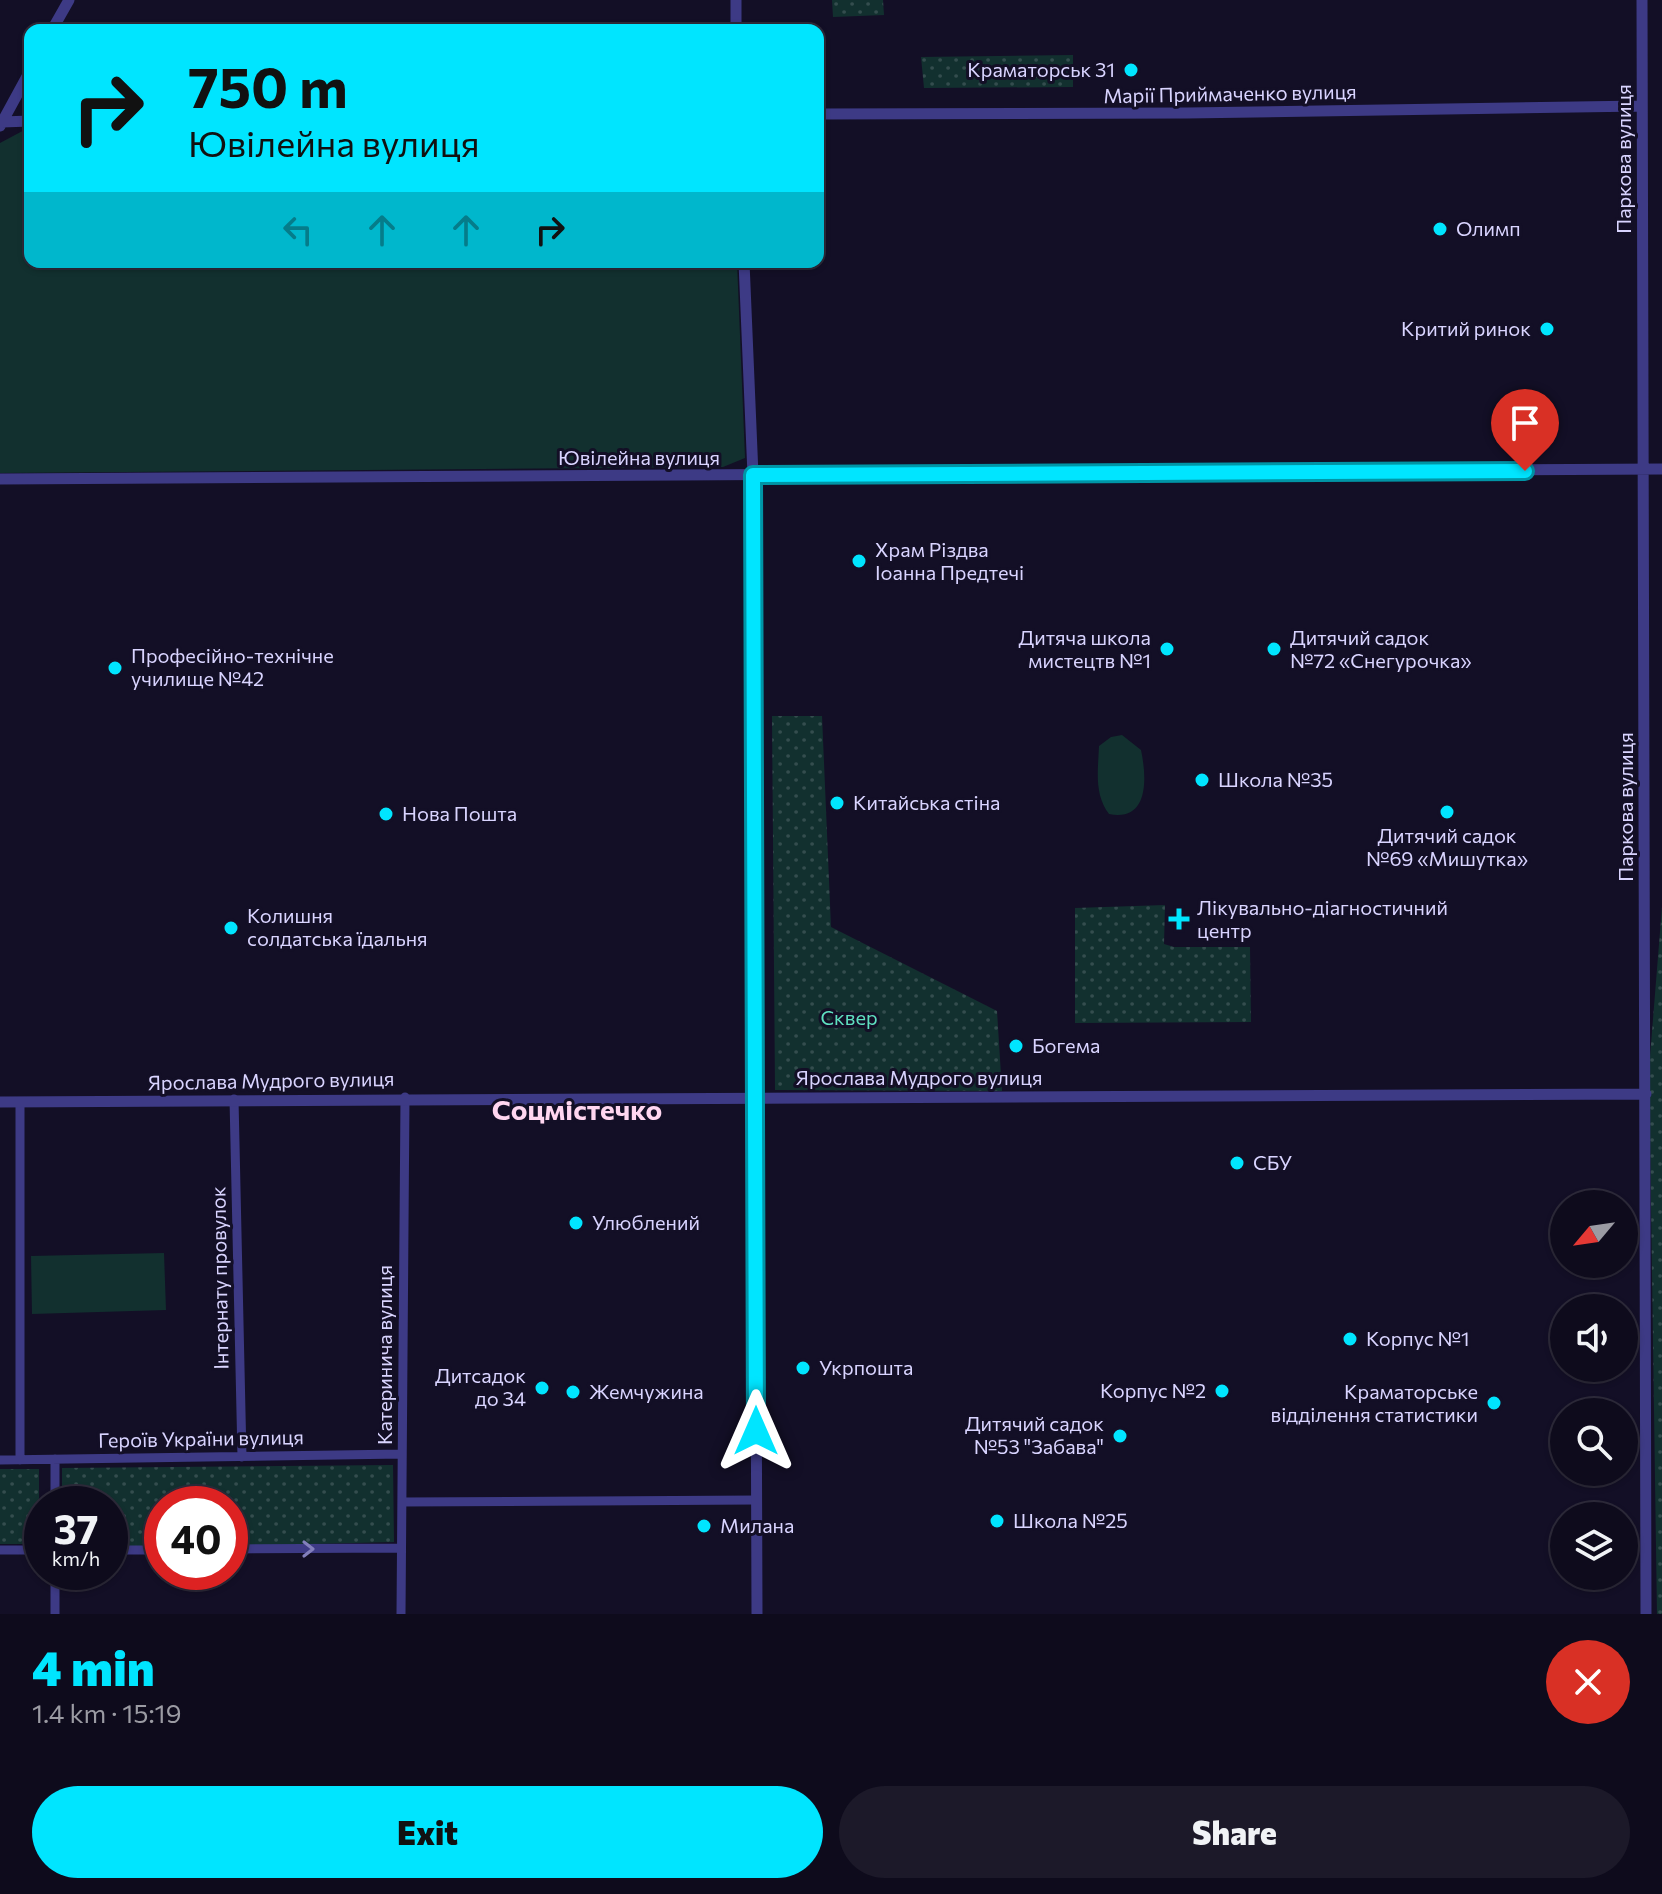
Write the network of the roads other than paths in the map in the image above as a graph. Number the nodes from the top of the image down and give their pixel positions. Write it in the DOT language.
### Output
graph roads {
  1 [pos="69,0"];
  2 [pos="736,0"];
  3 [pos="1642,0"];
  4 [pos="55,24"];
  5 [pos="736,24"];
  6 [pos="24,82"];
  7 [pos="1642,106"];
  8 [pos="824,114"];
  9 [pos="24,122"];
  10 [pos="1,124"];
  11 [pos="744,268"];
  12 [pos="1662,469"];
  13 [pos="1643,470"];
  14 [pos="753,475"];
  15 [pos="0,479"];
  16 [pos="1646,1094"];
  17 [pos="405,1097"];
  18 [pos="756,1097"];
  19 [pos="234,1099"];
  20 [pos="0,1102"];
  21 [pos="20,1102"];
  22 [pos="402,1454"];
  23 [pos="242,1457"];
  24 [pos="55,1459"];
  25 [pos="0,1460"];
  26 [pos="20,1460"];
  27 [pos="55,1486"];
  28 [pos="756,1500"];
  29 [pos="402,1502"];
  30 [pos="401,1548"];
  31 [pos="248,1549"];
  32 [pos="0,1550"];
  33 [pos="24,1550"];
  34 [pos="55,1590"];
  35 [pos="55,1614"];
  36 [pos="401,1614"];
  37 [pos="757,1614"];
  38 [pos="1646,1614"];
  1 -- 4 [label="street"];
  2 -- 5 [label="street"];
  3 -- 7 [label="street, Паркова вулиця"];
  6 -- 10 [label="street"];
  7 -- 8 [label="street, Марії Приймаченко вулиця"];
  7 -- 13 [label="street, Паркова вулиця"];
  9 -- 10 [label="street"];
  11 -- 14 [label="street"];
  12 -- 13 [label="street, Ювілейна вулиця"];
  13 -- 14 [label="street, Ювілейна вулиця"];
  13 -- 16 [label="street, Паркова вулиця"];
  14 -- 15 [label="street, Ювілейна вулиця"];
  14 -- 18 [label="street"];
  16 -- 18 [label="street, Ярослава Мудрого вулиця"];
  16 -- 38 [label="street, Паркова вулиця"];
  17 -- 18 [label="street, Ярослава Мудрого вулиця"];
  17 -- 19 [label="street, Ярослава Мудрого вулиця"];
  17 -- 22 [label="street, Катеринича вулиця"];
  18 -- 28 [label="street"];
  19 -- 21 [label="street, Ярослава Мудрого вулиця"];
  19 -- 23 [label="street, Інтернату провулок"];
  20 -- 21 [label="street, Ярослава Мудрого вулиця"];
  21 -- 26 [label="street"];
  22 -- 23 [label="street, Героїв України вулиця"];
  22 -- 29 [label="street, Катеринича вулиця"];
  23 -- 24 [label="street, Героїв України вулиця"];
  24 -- 26 [label="street, Героїв України вулиця"];
  24 -- 27 [label="street"];
  25 -- 26 [label="street, Героїв України вулиця"];
  28 -- 29 [label="street"];
  28 -- 37 [label="street"];
  29 -- 30 [label="street, Катеринича вулиця"];
  31 -- 30 [label="street, one-way"];
  30 -- 36 [label="street, Катеринича вулиця"];
  32 -- 33 [label="street"];
  34 -- 35 [label="street"];
}
